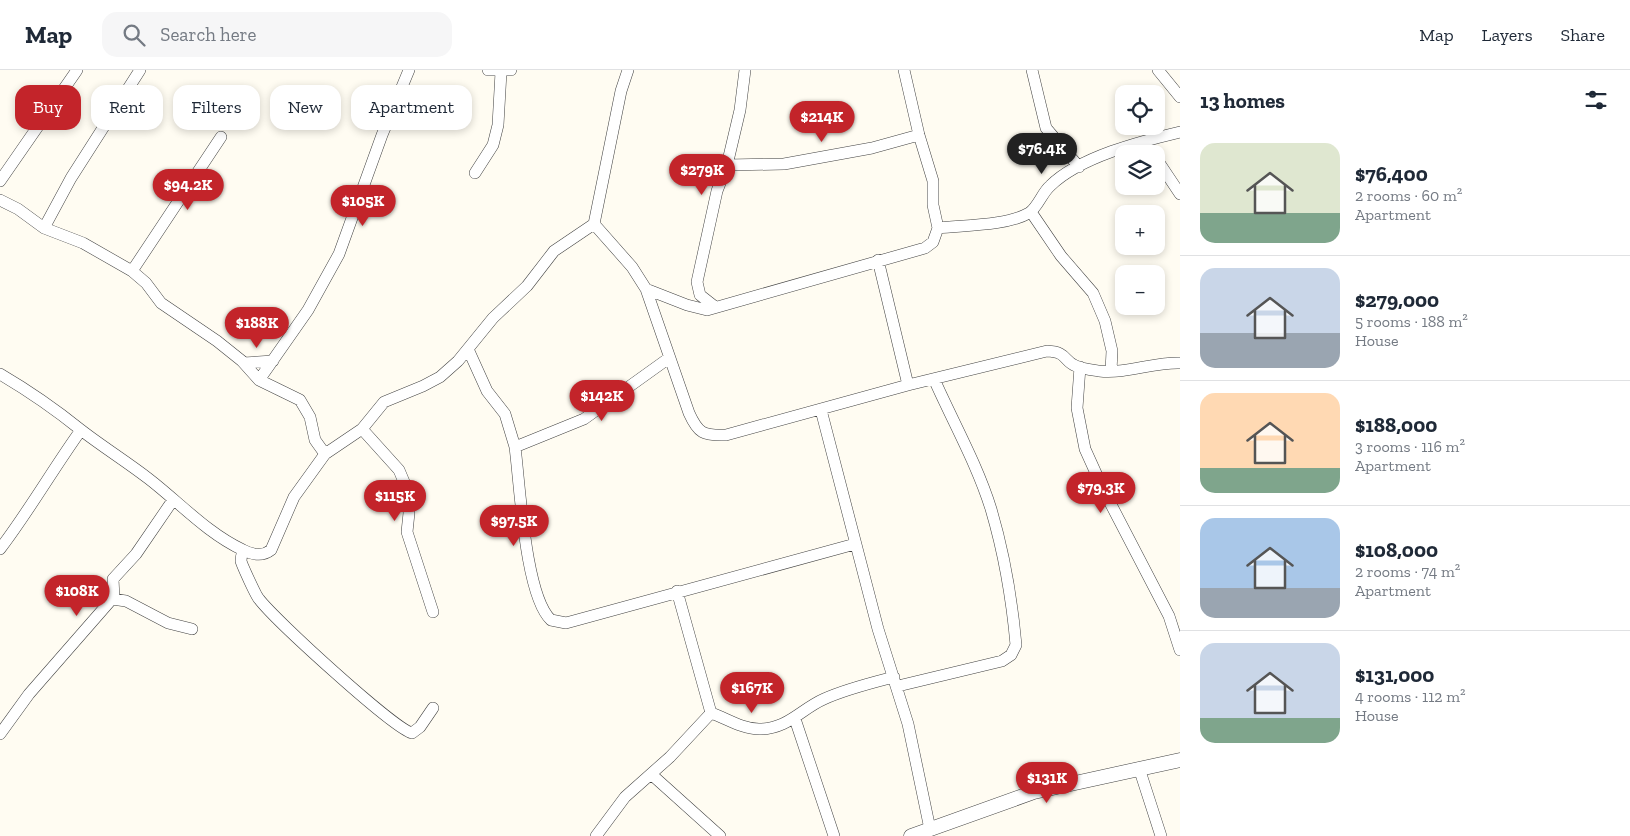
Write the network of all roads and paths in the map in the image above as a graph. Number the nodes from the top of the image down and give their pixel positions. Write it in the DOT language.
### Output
graph roads {
  1 [pos="77,70"];
  2 [pos="140,70"];
  3 [pos="409,70"];
  4 [pos="488,70"];
  5 [pos="628,70"];
  6 [pos="745,70"];
  7 [pos="904,70"];
  8 [pos="1032,70"];
  9 [pos="1158,70"];
  10 [pos="506,71"];
  11 [pos="1180,97"];
  12 [pos="1180,132"];
  13 [pos="919,136"];
  14 [pos="221,137"];
  15 [pos="1146,141"];
  16 [pos="1148,145"];
  17 [pos="727,165"];
  18 [pos="1078,166"];
  19 [pos="1165,172"];
  20 [pos="475,173"];
  21 [pos="0,181"];
  22 [pos="1180,194"];
  23 [pos="0,200"];
  24 [pos="1030,212"];
  25 [pos="594,224"];
  26 [pos="44,228"];
  27 [pos="938,228"];
  28 [pos="878,260"];
  29 [pos="132,271"];
  30 [pos="646,289"];
  31 [pos="714,306"];
  32 [pos="468,349"];
  33 [pos="669,358"];
  34 [pos="273,361"];
  35 [pos="244,363"];
  36 [pos="1180,364"];
  37 [pos="1080,367"];
  38 [pos="1111,371"];
  39 [pos="0,374"];
  40 [pos="934,379"];
  41 [pos="259,380"];
  42 [pos="908,385"];
  43 [pos="821,410"];
  44 [pos="362,429"];
  45 [pos="81,430"];
  46 [pos="515,447"];
  47 [pos="325,454"];
  48 [pos="173,500"];
  49 [pos="855,544"];
  50 [pos="0,549"];
  51 [pos="243,550"];
  52 [pos="677,591"];
  53 [pos="114,598"];
  54 [pos="433,612"];
  55 [pos="1174,615"];
  56 [pos="192,629"];
  57 [pos="1180,650"];
  58 [pos="896,682"];
  59 [pos="433,708"];
  60 [pos="711,713"];
  61 [pos="794,719"];
  62 [pos="0,734"];
  63 [pos="1180,760"];
  64 [pos="1139,768"];
  65 [pos="650,774"];
  66 [pos="930,829"];
  67 [pos="596,836"];
  68 [pos="720,836"];
  69 [pos="834,836"];
  70 [pos="911,836"];
  71 [pos="1161,836"];
  1 -- 21 [label="street"];
  2 -- 26 [label="street"];
  3 -- 34 [label="street"];
  4 -- 10 [label="street"];
  5 -- 25 [label="street"];
  6 -- 17 [label="street"];
  7 -- 13 [label="street"];
  8 -- 18 [label="street"];
  9 -- 11 [label="street"];
  10 -- 20 [label="street"];
  12 -- 15 [label="street"];
  13 -- 17 [label="street"];
  13 -- 27 [label="street"];
  14 -- 29 [label="street"];
  15 -- 16 [label="street"];
  15 -- 18 [label="street"];
  17 -- 31 [label="street"];
  18 -- 24 [label="street"];
  19 -- 22 [label="street"];
  23 -- 26 [label="street"];
  24 -- 27 [label="street"];
  24 -- 38 [label="street"];
  25 -- 30 [label="street"];
  25 -- 32 [label="street"];
  26 -- 29 [label="street"];
  27 -- 28 [label="street"];
  28 -- 31 [label="street"];
  28 -- 42 [label="street"];
  29 -- 35 [label="street"];
  30 -- 31 [label="street"];
  30 -- 33 [label="street"];
  32 -- 44 [label="street"];
  32 -- 46 [label="street"];
  33 -- 43 [label="street"];
  33 -- 46 [label="street"];
  34 -- 35 [label="street"];
  34 -- 41 [label="street"];
  35 -- 41 [label="street"];
  36 -- 38 [label="street"];
  37 -- 38 [label="street"];
  37 -- 40 [label="street"];
  37 -- 55 [label="street"];
  39 -- 45 [label="street"];
  40 -- 42 [label="street"];
  40 -- 58 [label="street"];
  41 -- 47 [label="street"];
  42 -- 43 [label="street"];
  43 -- 49 [label="street"];
  44 -- 47 [label="street"];
  44 -- 54 [label="street"];
  45 -- 48 [label="street"];
  45 -- 50 [label="street"];
  46 -- 52 [label="street"];
  47 -- 51 [label="street"];
  48 -- 51 [label="street"];
  48 -- 53 [label="street"];
  49 -- 52 [label="street"];
  49 -- 58 [label="street"];
  51 -- 59 [label="street"];
  52 -- 60 [label="street"];
  53 -- 56 [label="street"];
  53 -- 62 [label="street"];
  55 -- 57 [label="street"];
  58 -- 61 [label="street"];
  58 -- 66 [label="street"];
  60 -- 61 [label="street"];
  60 -- 65 [label="street"];
  61 -- 69 [label="street"];
  63 -- 64 [label="street"];
  64 -- 66 [label="street"];
  64 -- 71 [label="street"];
  65 -- 67 [label="street"];
  65 -- 68 [label="street"];
  66 -- 70 [label="street"];
}
